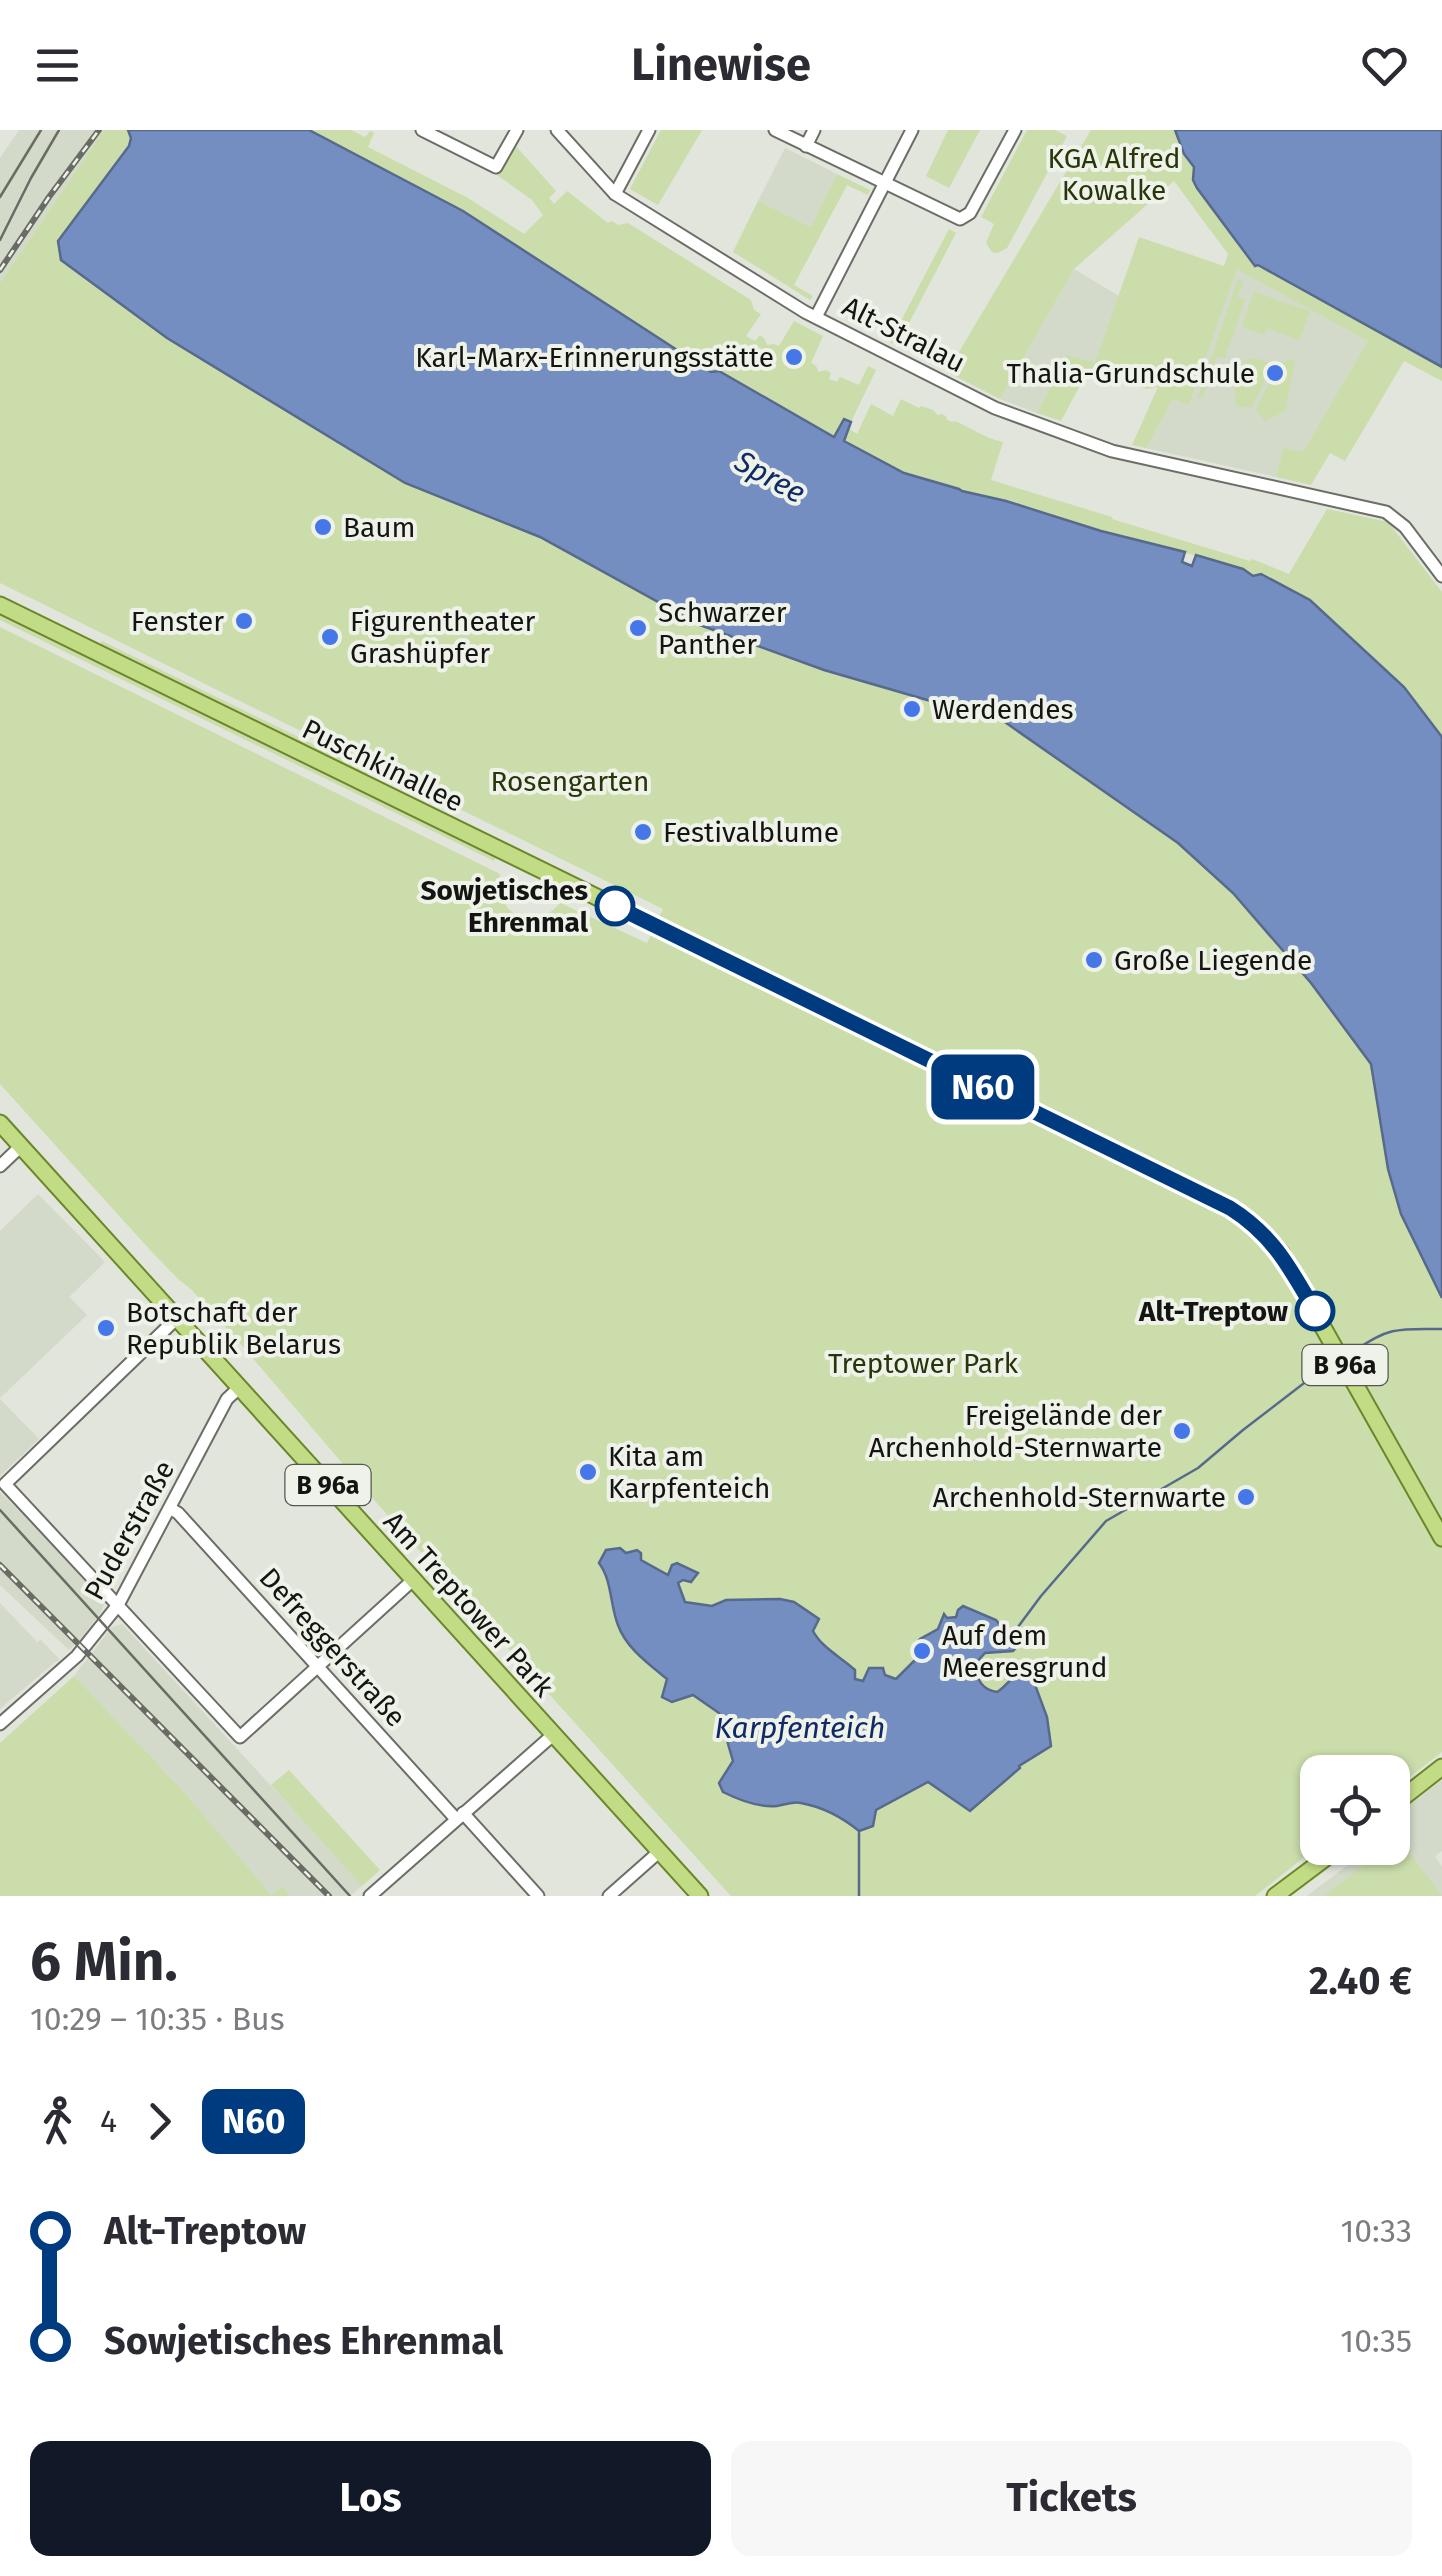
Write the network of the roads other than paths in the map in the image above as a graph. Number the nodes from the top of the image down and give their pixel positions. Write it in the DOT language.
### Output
graph roads {
  1 [pos="422,130"];
  2 [pos="517,130"];
  3 [pos="557,130"];
  4 [pos="649,130"];
  5 [pos="775,130"];
  6 [pos="814,130"];
  7 [pos="912,130"];
  8 [pos="1015,130"];
  9 [pos="806,146"];
  10 [pos="885,184"];
  11 [pos="615,194"];
  12 [pos="816,317"];
  13 [pos="1442,576"];
  14 [pos="0,605"];
  15 [pos="0,1123"];
  16 [pos="21,1146"];
  17 [pos="0,1166"];
  18 [pos="177,1318"];
  19 [pos="240,1388"];
  20 [pos="171,1509"];
  21 [pos="1442,1538"];
  22 [pos="414,1580"];
  23 [pos="118,1605"];
  24 [pos="318,1666"];
  25 [pos="0,1724"];
  26 [pos="554,1734"];
  27 [pos="1442,1767"];
  28 [pos="1410,1792"];
  29 [pos="460,1816"];
  30 [pos="660,1851"];
  31 [pos="1316,1865"];
  32 [pos="378,1893"];
  33 [pos="538,1896"];
  34 [pos="610,1896"];
  35 [pos="700,1896"];
  36 [pos="1276,1896"];
  1 -- 2 [label="street"];
  3 -- 11 [label="street, Alt-Stralau"];
  4 -- 11 [label="street"];
  5 -- 9 [label="street"];
  6 -- 9 [label="street"];
  7 -- 10 [label="street"];
  8 -- 10 [label="street"];
  9 -- 10 [label="street"];
  10 -- 12 [label="street"];
  11 -- 12 [label="street, Alt-Stralau"];
  12 -- 13 [label="street, Alt-Stralau"];
  14 -- 21 [label="main road, Puschkinallee / B 96a"];
  15 -- 16 [label="main road, Am Treptower Park / B 96a"];
  16 -- 17 [label="street"];
  16 -- 18 [label="main road, Am Treptower Park / B 96a"];
  18 -- 19 [label="main road, Am Treptower Park / B 96a"];
  18 -- 23 [label="street"];
  19 -- 20 [label="street, Puderstraße"];
  19 -- 22 [label="main road, Am Treptower Park / B 96a"];
  20 -- 23 [label="street, Puderstraße"];
  20 -- 24 [label="street, Defreggerstraße"];
  22 -- 24 [label="street"];
  22 -- 26 [label="main road, Am Treptower Park / B 96a"];
  23 -- 24 [label="street"];
  23 -- 25 [label="street, Puderstraße"];
  24 -- 29 [label="street, Defreggerstraße"];
  26 -- 29 [label="street"];
  26 -- 30 [label="main road, Am Treptower Park / B 96a"];
  27 -- 28 [label="main road"];
  29 -- 32 [label="street"];
  29 -- 33 [label="street, Defreggerstraße"];
  30 -- 34 [label="street"];
  30 -- 35 [label="main road, Am Treptower Park / B 96a"];
  31 -- 36 [label="main road"];
}
